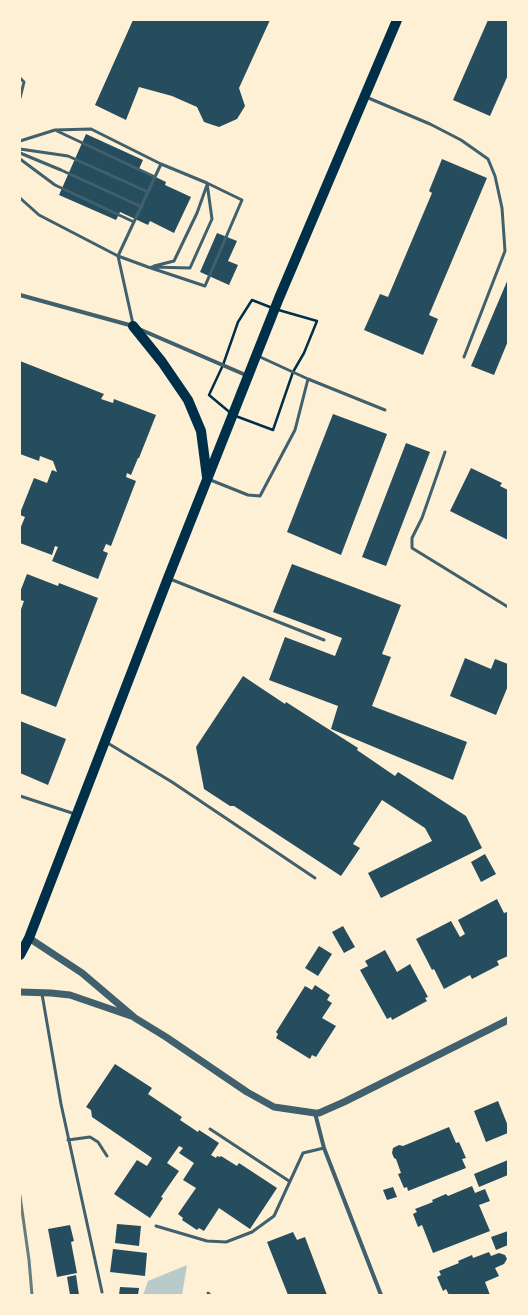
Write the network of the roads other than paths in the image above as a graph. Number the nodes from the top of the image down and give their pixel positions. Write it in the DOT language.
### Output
graph roads {
  1 [pos="397,20"];
  2 [pos="20,78"];
  3 [pos="365,97"];
  4 [pos="20,98"];
  5 [pos="55,130"];
  6 [pos="20,141"];
  7 [pos="20,149"];
  8 [pos="20,154"];
  9 [pos="20,159"];
  10 [pos="161,164"];
  11 [pos="155,177"];
  12 [pos="207,183"];
  13 [pos="148,192"];
  14 [pos="20,198"];
  15 [pos="142,207"];
  16 [pos="134,222"];
  17 [pos="118,256"];
  18 [pos="148,267"];
  19 [pos="20,295"];
  20 [pos="133,326"];
  21 [pos="257,356"];
  22 [pos="464,357"];
  23 [pos="248,377"];
  24 [pos="308,379"];
  25 [pos="385,410"];
  26 [pos="445,452"];
  27 [pos="208,479"];
  28 [pos="168,578"];
  29 [pos="508,607"];
  30 [pos="324,640"];
  31 [pos="105,741"];
  32 [pos="20,796"];
  33 [pos="77,814"];
  34 [pos="315,878"];
  35 [pos="29,938"];
  36 [pos="20,955"];
  37 [pos="20,992"];
  38 [pos="42,992"];
  39 [pos="135,1018"];
  40 [pos="508,1020"];
  41 [pos="315,1113"];
  42 [pos="210,1129"];
  43 [pos="68,1140"];
  44 [pos="324,1148"];
  45 [pos="107,1156"];
  46 [pos="289,1181"];
  47 [pos="156,1226"];
  48 [pos="102,1292"];
  49 [pos="381,1295"];
  1 -- 3 [label="main road"];
  2 -- 4 [label="lane"];
  3 -- 21 [label="main road"];
  3 -- 22 [label="lane"];
  5 -- 6 [label="lane"];
  5 -- 10 [label="lane"];
  5 -- 11 [label="lane"];
  7 -- 13 [label="lane"];
  8 -- 15 [label="lane"];
  9 -- 16 [label="lane"];
  10 -- 11 [label="lane"];
  10 -- 12 [label="lane"];
  11 -- 13 [label="lane"];
  12 -- 18 [label="lane"];
  12 -- 18 [label="lane"];
  12 -- 18 [label="lane"];
  13 -- 15 [label="lane"];
  14 -- 17 [label="lane"];
  15 -- 16 [label="lane"];
  16 -- 17 [label="lane"];
  17 -- 18 [label="lane"];
  17 -- 20 [label="lane"];
  19 -- 20 [label="street"];
  20 -- 23 [label="street"];
  20 -- 27 [label="main road"];
  21 -- 23 [label="main road"];
  21 -- 24 [label="lane"];
  23 -- 27 [label="main road"];
  24 -- 25 [label="lane"];
  24 -- 27 [label="lane"];
  26 -- 29 [label="lane"];
  27 -- 28 [label="main road"];
  28 -- 30 [label="lane"];
  28 -- 31 [label="main road"];
  31 -- 33 [label="main road"];
  31 -- 34 [label="lane"];
  32 -- 33 [label="lane"];
  33 -- 35 [label="main road"];
  35 -- 36 [label="main road"];
  35 -- 39 [label="street"];
  37 -- 38 [label="street"];
  38 -- 39 [label="street"];
  38 -- 43 [label="lane"];
  39 -- 41 [label="street"];
  40 -- 41 [label="street"];
  41 -- 44 [label="street"];
  42 -- 46 [label="lane"];
  43 -- 45 [label="lane"];
  43 -- 48 [label="lane"];
  44 -- 46 [label="lane"];
  44 -- 49 [label="street"];
  46 -- 47 [label="lane"];
}
